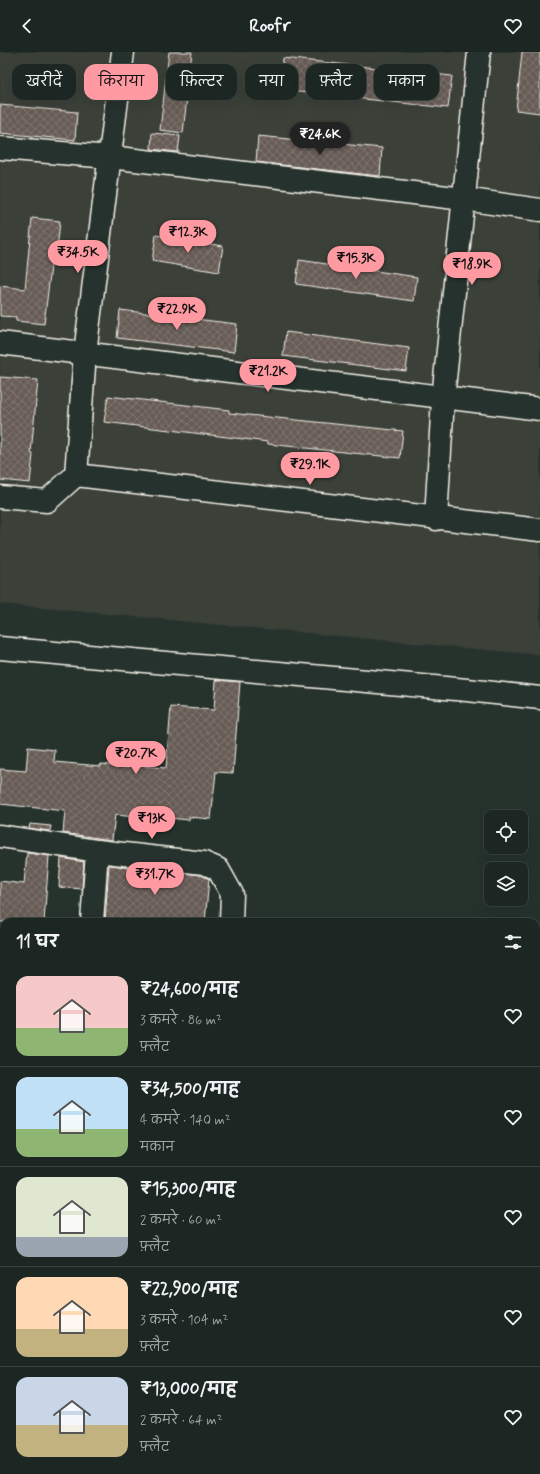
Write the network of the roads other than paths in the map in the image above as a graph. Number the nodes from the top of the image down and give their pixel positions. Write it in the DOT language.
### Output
graph roads {
  1 [pos="123,52"];
  2 [pos="478,52"];
  3 [pos="0,148"];
  4 [pos="110,157"];
  5 [pos="464,199"];
  6 [pos="540,210"];
  7 [pos="0,343"];
  8 [pos="85,353"];
  9 [pos="443,398"];
  10 [pos="540,409"];
  11 [pos="76,474"];
  12 [pos="0,497"];
  13 [pos="436,519"];
  14 [pos="540,530"];
  15 [pos="0,648"];
  16 [pos="540,698"];
  17 [pos="0,836"];
  18 [pos="97,851"];
  19 [pos="92,918"];
  20 [pos="231,918"];
  1 -- 4 [label="street"];
  2 -- 5 [label="street"];
  3 -- 4 [label="street"];
  4 -- 5 [label="street"];
  4 -- 8 [label="street"];
  5 -- 6 [label="street"];
  5 -- 9 [label="street"];
  7 -- 8 [label="street"];
  8 -- 9 [label="street"];
  8 -- 11 [label="street"];
  9 -- 10 [label="street"];
  9 -- 13 [label="street"];
  11 -- 12 [label="street"];
  11 -- 13 [label="street"];
  13 -- 14 [label="street"];
  15 -- 16 [label="street"];
  17 -- 18 [label="street"];
  18 -- 19 [label="street"];
  18 -- 20 [label="street"];
}
